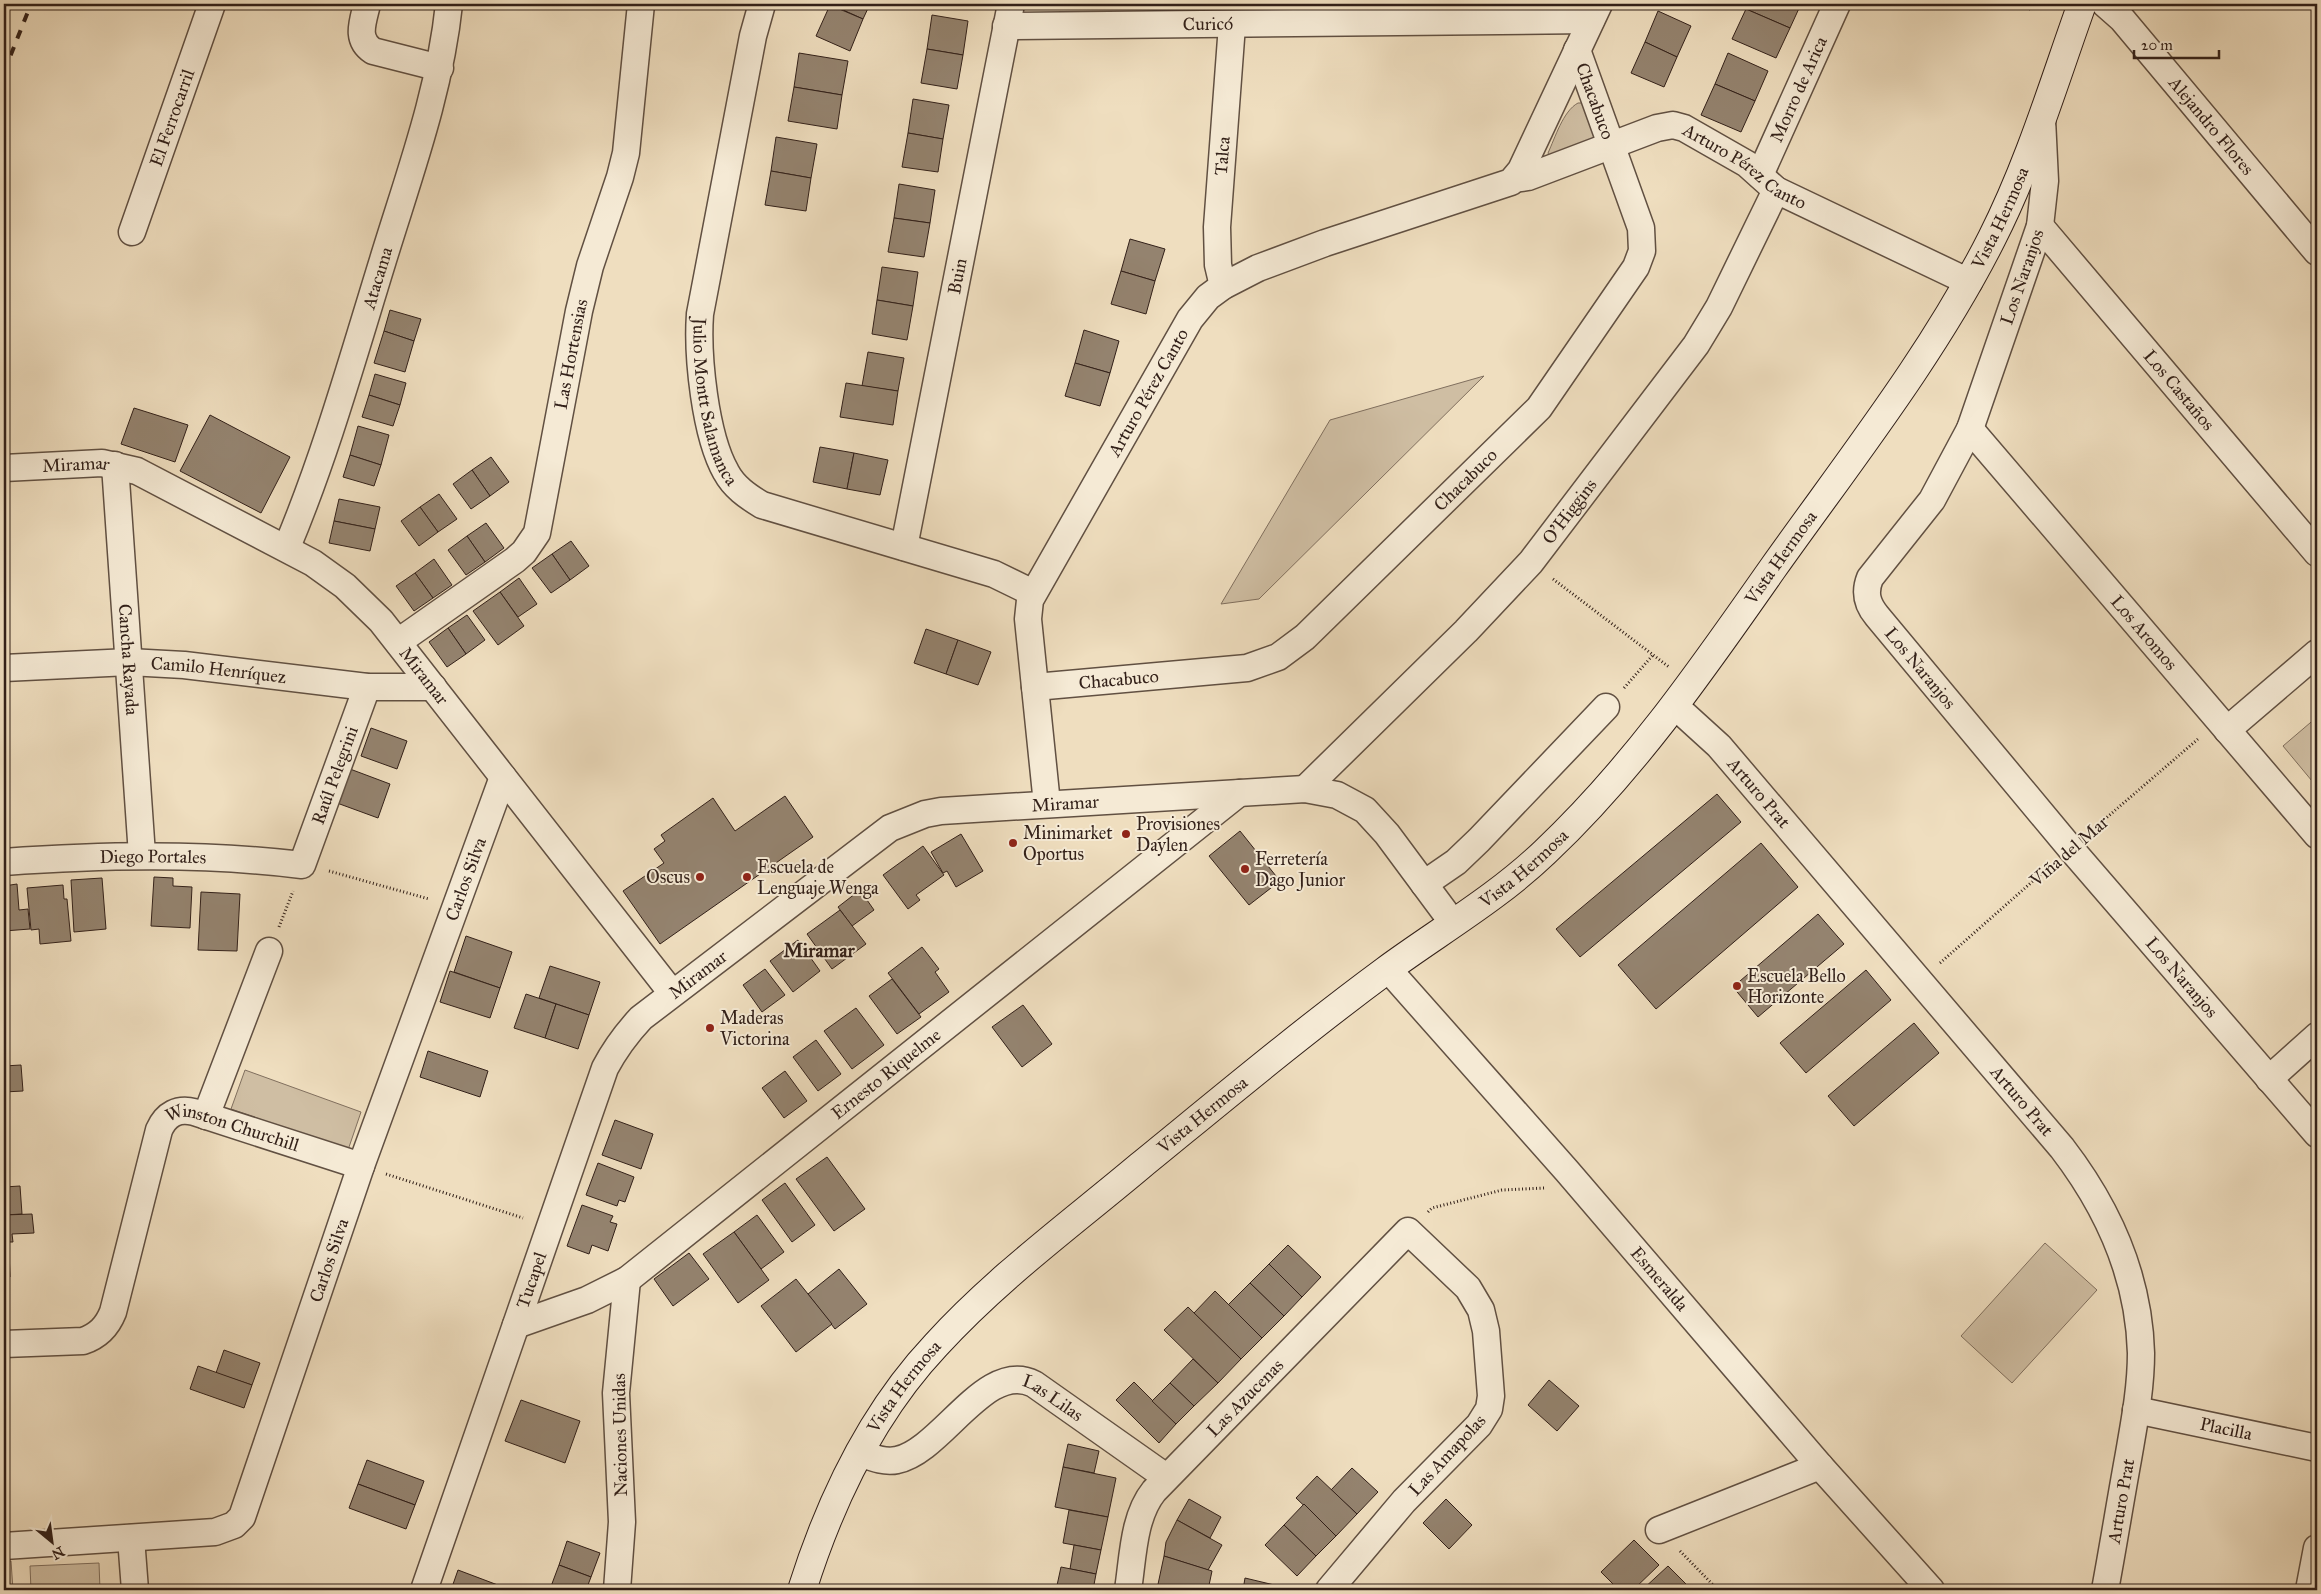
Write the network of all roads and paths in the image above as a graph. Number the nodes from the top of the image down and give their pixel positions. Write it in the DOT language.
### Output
graph roads {
  1 [pos="212,4"];
  2 [pos="367,4"];
  3 [pos="449,4"];
  4 [pos="641,4"];
  5 [pos="762,4"];
  6 [pos="1837,4"];
  7 [pos="2082,4"];
  8 [pos="2105,4"];
  9 [pos="1595,12"];
  10 [pos="1009,15"];
  11 [pos="1232,25"];
  12 [pos="1577,50"];
  13 [pos="440,68"];
  14 [pos="2042,119"];
  15 [pos="1611,145"];
  16 [pos="1514,179"];
  17 [pos="1768,183"];
  18 [pos="2040,226"];
  19 [pos="132,232"];
  20 [pos="2317,252"];
  21 [pos="1969,282"];
  22 [pos="1223,286"];
  23 [pos="1970,430"];
  24 [pos="115,465"];
  25 [pos="4,468"];
  26 [pos="287,547"];
  27 [pos="904,547"];
  28 [pos="2317,553"];
  29 [pos="1531,562"];
  30 [pos="1033,594"];
  31 [pos="398,642"];
  32 [pos="2317,652"];
  33 [pos="1653,654"];
  34 [pos="129,662"];
  35 [pos="4,668"];
  36 [pos="1692,684"];
  37 [pos="433,687"];
  38 [pos="1035,687"];
  39 [pos="367,688"];
  40 [pos="1675,706"];
  41 [pos="1606,707"];
  42 [pos="2223,726"];
  43 [pos="503,777"];
  44 [pos="1305,789"];
  45 [pos="1239,793"];
  46 [pos="1047,804"];
  47 [pos="2317,835"];
  48 [pos="2071,848"];
  49 [pos="142,855"];
  50 [pos="4,862"];
  51 [pos="299,876"];
  52 [pos="1424,884"];
  53 [pos="456,908"];
  54 [pos="1454,923"];
  55 [pos="269,952"];
  56 [pos="1388,969"];
  57 [pos="1919,981"];
  58 [pos="672,993"];
  59 [pos="2317,1036"];
  60 [pos="2269,1079"];
  61 [pos="206,1116"];
  62 [pos="2317,1134"];
  63 [pos="361,1166"];
  64 [pos="1567,1171"];
  65 [pos="550,1226"];
  66 [pos="1408,1231"];
  67 [pos="626,1280"];
  68 [pos="516,1325"];
  69 [pos="4,1344"];
  70 [pos="2136,1410"];
  71 [pos="2317,1448"];
  72 [pos="860,1453"];
  73 [pos="1820,1466"];
  74 [pos="1166,1477"];
  75 [pos="1658,1530"];
  76 [pos="131,1538"];
  77 [pos="4,1546"];
  78 [pos="2317,1548"];
  79 [pos="135,1590"];
  80 [pos="424,1590"];
  81 [pos="617,1590"];
  82 [pos="802,1590"];
  83 [pos="1128,1590"];
  84 [pos="1329,1590"];
  85 [pos="1718,1590"];
  86 [pos="1932,1590"];
  87 [pos="2105,1590"];
  88 [pos="2309,1590"];
  1 -- 19 [label="street, El Ferrocarril"];
  2 -- 13 [label="street"];
  3 -- 13 [label="street, Atacama"];
  4 -- 31 [label="street, Las Hortensias"];
  5 -- 27 [label="street, Julio Montt Salamanca"];
  6 -- 17 [label="street, Morro de Arica"];
  7 -- 14 [label="main road, Vista Hermosa"];
  8 -- 20 [label="street, Alejandro Flores"];
  9 -- 11 [label="street, Curicó"];
  9 -- 12 [label="street"];
  10 -- 11 [label="street, Curicó"];
  10 -- 27 [label="street, Buin"];
  11 -- 22 [label="street, Talca"];
  12 -- 15 [label="street, Chacabuco"];
  12 -- 16 [label="street"];
  13 -- 26 [label="street, Atacama"];
  14 -- 18 [label="street, Los Naranjos"];
  14 -- 21 [label="main road, Vista Hermosa"];
  15 -- 16 [label="street, Arturo Pérez Canto"];
  15 -- 17 [label="street, Arturo Pérez Canto"];
  15 -- 38 [label="street, Chacabuco"];
  16 -- 22 [label="street, Arturo Pérez Canto"];
  17 -- 21 [label="street, Arturo Pérez Canto"];
  17 -- 29 [label="street, O'Higgins"];
  18 -- 23 [label="street, Los Naranjos"];
  18 -- 28 [label="street, Los Castaños"];
  21 -- 36 [label="main road, Vista Hermosa"];
  22 -- 30 [label="street, Arturo Pérez Canto"];
  23 -- 42 [label="street, Los Aromos"];
  23 -- 48 [label="street, Los Naranjos"];
  24 -- 25 [label="street, Miramar"];
  24 -- 26 [label="street, Miramar"];
  24 -- 34 [label="street, Cancha Rayada"];
  26 -- 31 [label="street, Miramar"];
  27 -- 30 [label="street, Julio Montt Salamanca"];
  29 -- 33 [label="path"];
  29 -- 44 [label="street, O'Higgins"];
  30 -- 38 [label="street, Arturo Pérez Canto"];
  31 -- 37 [label="street, Miramar"];
  32 -- 42 [label="street"];
  33 -- 36 [label="path"];
  33 -- 41 [label="path"];
  34 -- 35 [label="street, Camilo Henríquez"];
  34 -- 39 [label="street, Camilo Henríquez"];
  34 -- 49 [label="street, Cancha Rayada"];
  36 -- 40 [label="main road, Vista Hermosa"];
  37 -- 39 [label="street, Camilo Henríquez"];
  37 -- 43 [label="street, Miramar"];
  38 -- 46 [label="street, Arturo Pérez Canto"];
  39 -- 51 [label="street, Raúl Pelegrini"];
  40 -- 54 [label="main road, Vista Hermosa"];
  40 -- 57 [label="street, Arturo Prat"];
  41 -- 52 [label="street"];
  42 -- 47 [label="street, Los Aromos"];
  42 -- 48 [label="path, Viña del Mar"];
  43 -- 53 [label="street, Carlos Silva"];
  43 -- 58 [label="street, Miramar"];
  44 -- 45 [label="street, Miramar"];
  44 -- 52 [label="street, Miramar"];
  45 -- 46 [label="street, Miramar"];
  45 -- 67 [label="street, Ernesto Riquelme"];
  46 -- 58 [label="street, Miramar"];
  48 -- 57 [label="path, Viña del Mar"];
  48 -- 60 [label="street, Los Naranjos"];
  49 -- 50 [label="street, Diego Portales"];
  49 -- 51 [label="street, Diego Portales"];
  51 -- 53 [label="path"];
  51 -- 55 [label="path"];
  52 -- 54 [label="street, Miramar"];
  53 -- 63 [label="street, Carlos Silva"];
  54 -- 56 [label="main road, Vista Hermosa"];
  55 -- 61 [label="street"];
  56 -- 64 [label="street, Esmeralda"];
  56 -- 72 [label="main road, Vista Hermosa"];
  57 -- 70 [label="street, Arturo Prat"];
  58 -- 65 [label="street, Tucapel"];
  59 -- 60 [label="street"];
  60 -- 62 [label="street, Los Naranjos"];
  61 -- 63 [label="street, Winston Churchill"];
  61 -- 69 [label="street, Winston Churchill"];
  63 -- 65 [label="path"];
  63 -- 76 [label="street, Carlos Silva"];
  64 -- 66 [label="path"];
  64 -- 73 [label="street, Esmeralda"];
  65 -- 68 [label="street, Tucapel"];
  66 -- 74 [label="street, Las Azucenas"];
  66 -- 84 [label="street, Las Amapolas"];
  67 -- 68 [label="street, Ernesto Riquelme"];
  67 -- 81 [label="street, Naciones Unidas"];
  68 -- 80 [label="street, Tucapel"];
  70 -- 71 [label="street, Placilla"];
  70 -- 87 [label="street, Arturo Prat"];
  72 -- 74 [label="street, Las Lilas"];
  72 -- 82 [label="main road, Vista Hermosa"];
  73 -- 75 [label="street"];
  73 -- 86 [label="street, Esmeralda"];
  74 -- 83 [label="street, Las Azucenas"];
  75 -- 85 [label="path"];
  76 -- 77 [label="street, Carlos Silva"];
  76 -- 79 [label="street"];
  78 -- 88 [label="street"];
}
